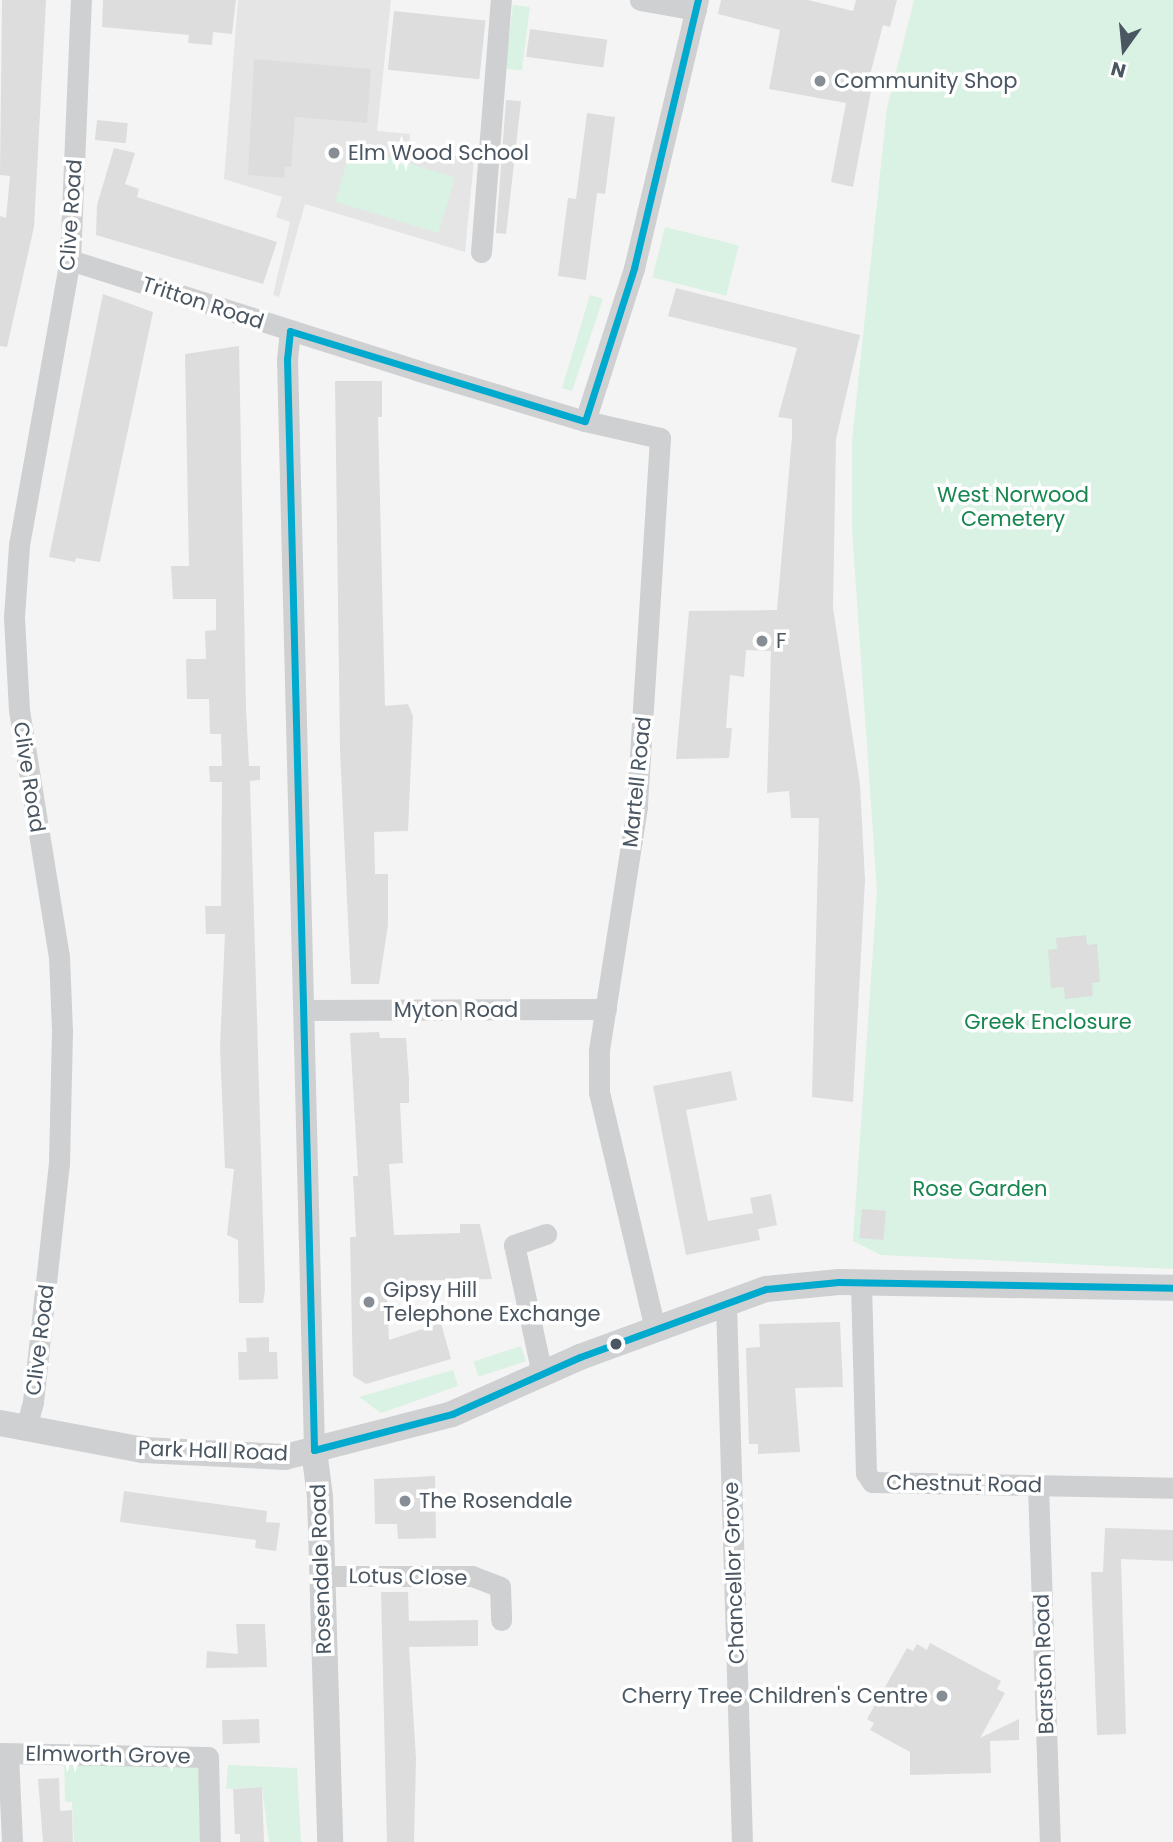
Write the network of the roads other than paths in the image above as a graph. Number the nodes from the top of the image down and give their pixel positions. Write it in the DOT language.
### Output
graph roads {
  1 [pos="81,0"];
  2 [pos="501,0"];
  3 [pos="640,0"];
  4 [pos="697,5"];
  5 [pos="481,252"];
  6 [pos="70,260"];
  7 [pos="290,331"];
  8 [pos="585,421"];
  9 [pos="660,438"];
  10 [pos="606,1009"];
  11 [pos="305,1010"];
  12 [pos="546,1234"];
  13 [pos="861,1283"];
  14 [pos="1173,1288"];
  15 [pos="726,1304"];
  16 [pos="655,1328"];
  17 [pos="542,1374"];
  18 [pos="13,1425"];
  19 [pos="314,1450"];
  20 [pos="1038,1485"];
  21 [pos="1173,1488"];
  22 [pos="322,1576"];
  23 [pos="501,1620"];
  24 [pos="4,1754"];
  25 [pos="12,1842"];
  26 [pos="210,1842"];
  27 [pos="330,1842"];
  28 [pos="742,1842"];
  29 [pos="1050,1842"];
  1 -- 6 [label="street, Clive Road"];
  2 -- 5 [label="street"];
  3 -- 4 [label="street"];
  4 -- 8 [label="street"];
  6 -- 7 [label="street, Tritton Road"];
  6 -- 18 [label="street, Clive Road"];
  7 -- 8 [label="street, Tritton Road"];
  7 -- 11 [label="street, Rosendale Road"];
  8 -- 9 [label="street, Tritton Road"];
  9 -- 10 [label="street, Martell Road"];
  10 -- 11 [label="street, Myton Road"];
  10 -- 16 [label="street, Martell Road"];
  11 -- 19 [label="street, Rosendale Road"];
  12 -- 17 [label="street"];
  13 -- 14 [label="street, Park Hall Road"];
  13 -- 15 [label="street, Park Hall Road"];
  13 -- 20 [label="street, Chestnut Road"];
  15 -- 16 [label="street, Park Hall Road"];
  15 -- 28 [label="street, Chancellor Grove"];
  16 -- 17 [label="street, Park Hall Road"];
  17 -- 19 [label="street, Park Hall Road"];
  18 -- 19 [label="street, Park Hall Road"];
  19 -- 22 [label="street, Rosendale Road"];
  20 -- 21 [label="street, Chestnut Road"];
  20 -- 29 [label="street, Barston Road"];
  22 -- 23 [label="street, Lotus Close"];
  22 -- 27 [label="street, Rosendale Road"];
  24 -- 25 [label="street, Elmworth Grove"];
  24 -- 26 [label="street, Elmworth Grove"];
}
